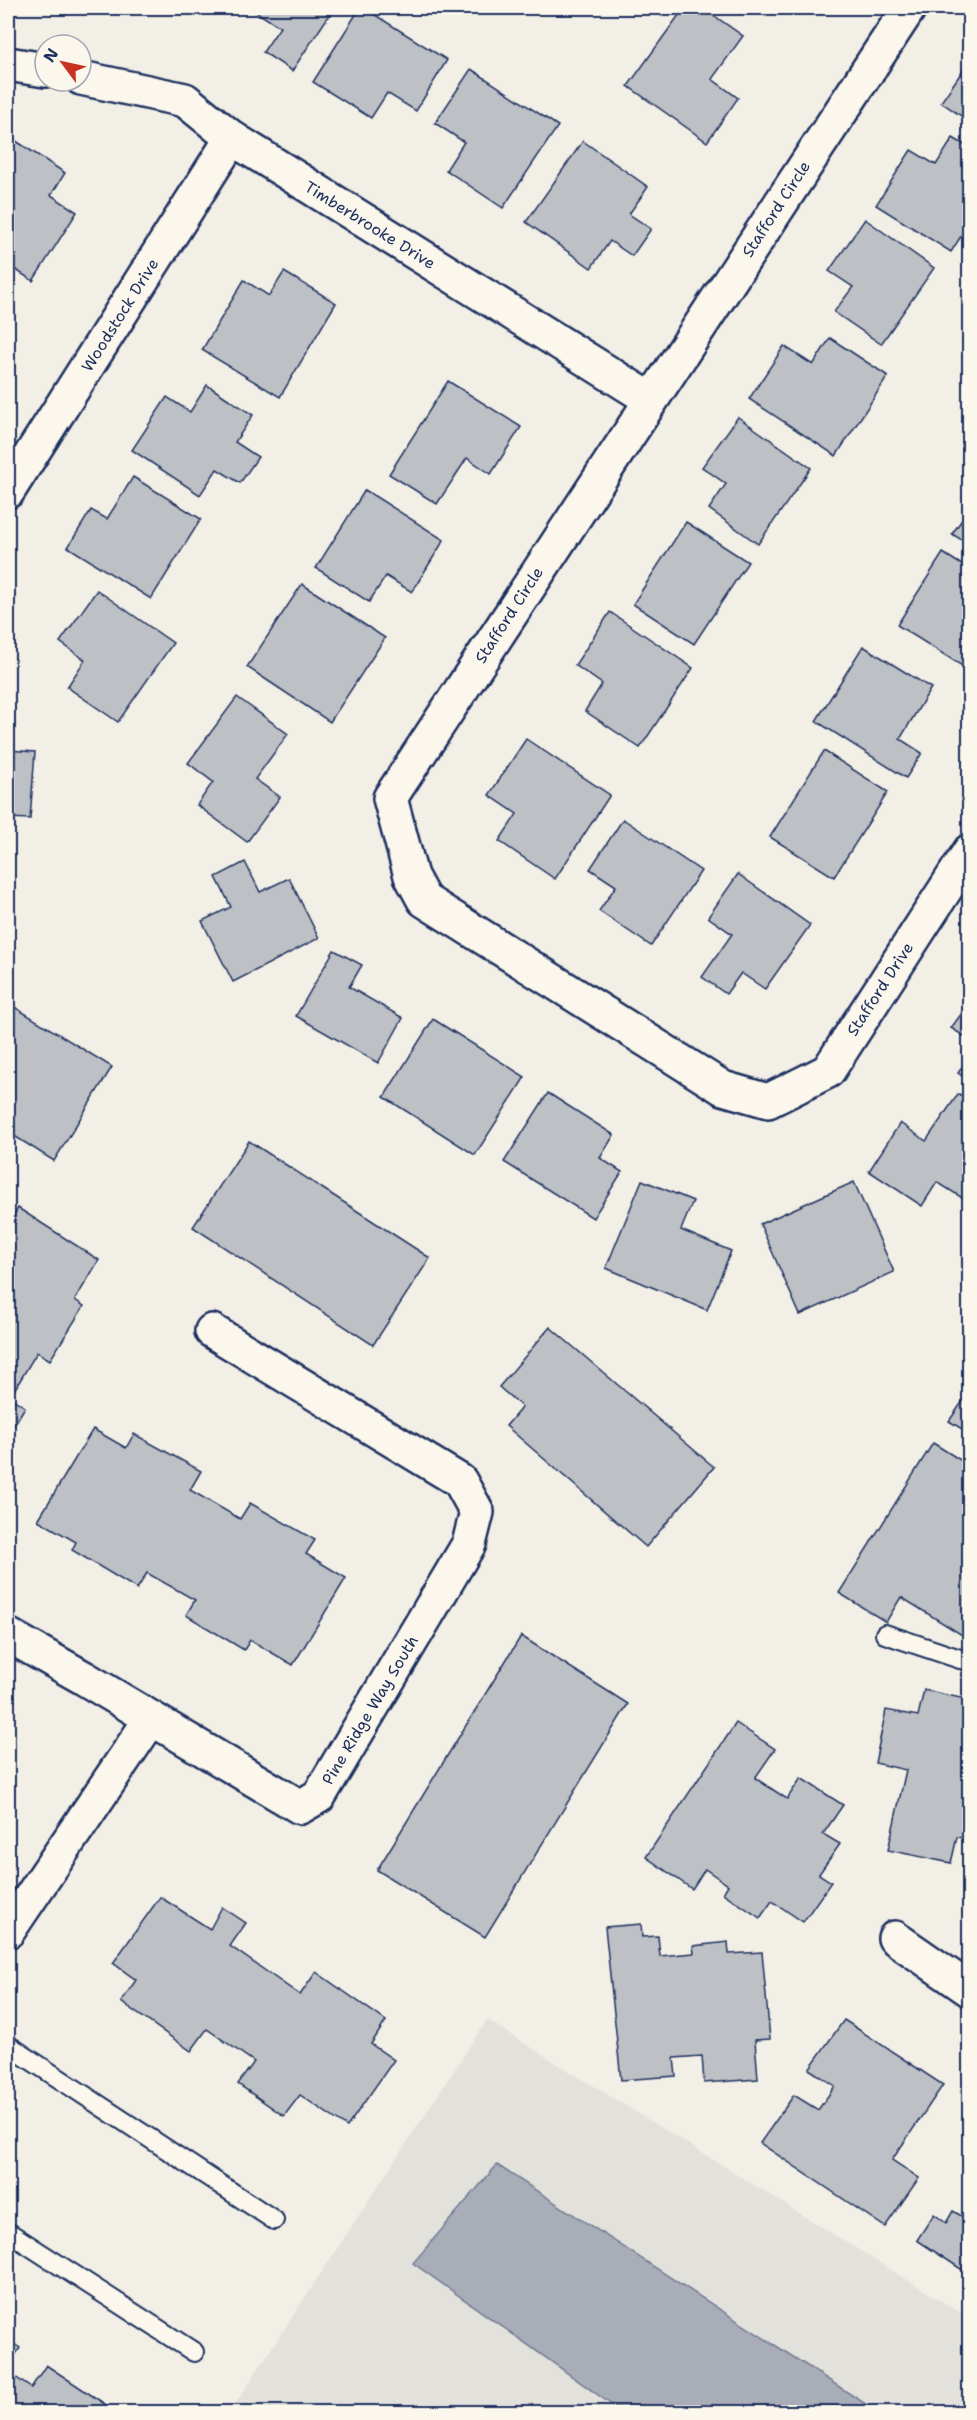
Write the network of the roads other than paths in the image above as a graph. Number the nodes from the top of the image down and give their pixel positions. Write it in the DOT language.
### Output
graph roads {
  1 [pos="909,8"];
  2 [pos="8,64"];
  3 [pos="33,68"];
  4 [pos="93,81"];
  5 [pos="232,138"];
  6 [pos="650,399"];
  7 [pos="8,491"];
  8 [pos="969,851"];
  9 [pos="768,1101"];
  10 [pos="212,1331"];
  11 [pos="885,1634"];
  12 [pos="8,1635"];
  13 [pos="969,1660"];
  14 [pos="151,1719"];
  15 [pos="8,1931"];
  16 [pos="895,1938"];
  17 [pos="969,1990"];
  18 [pos="8,2044"];
  19 [pos="274,2220"];
  20 [pos="8,2232"];
  21 [pos="194,2352"];
  1 -- 6 [label="street, Stafford Circle"];
  2 -- 3 [label="street"];
  4 -- 5 [label="street, Timberbrooke Drive"];
  5 -- 6 [label="street, Timberbrooke Drive"];
  5 -- 7 [label="street, Woodstock Drive"];
  6 -- 9 [label="street, Stafford Circle"];
  8 -- 9 [label="street, Stafford Drive"];
  10 -- 14 [label="street, Pine Ridge Way South"];
  11 -- 13 [label="lane"];
  12 -- 14 [label="street"];
  14 -- 15 [label="street"];
  16 -- 17 [label="street"];
  18 -- 19 [label="lane"];
  20 -- 21 [label="lane"];
}
